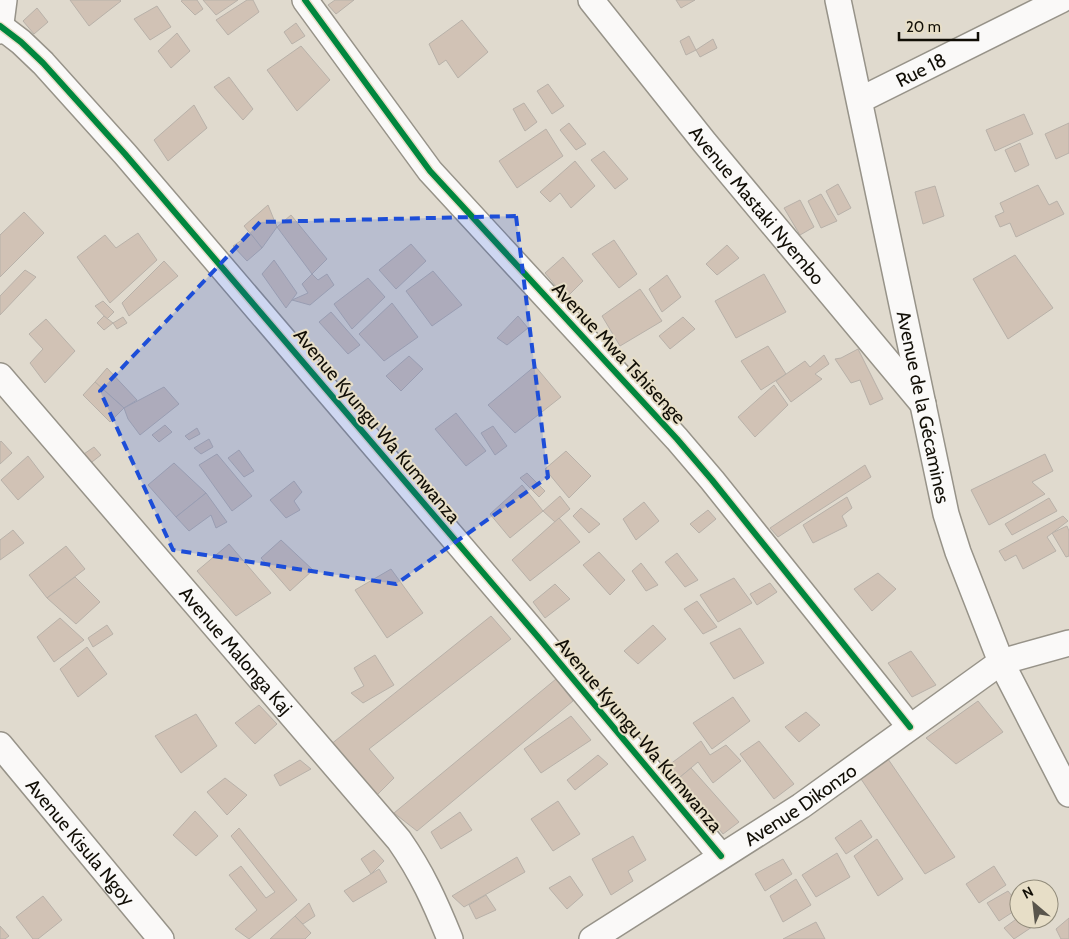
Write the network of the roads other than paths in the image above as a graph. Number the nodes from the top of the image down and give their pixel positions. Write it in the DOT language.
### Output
graph roads {
  1 [pos="4,0"];
  2 [pos="305,0"];
  3 [pos="592,0"];
  4 [pos="838,0"];
  5 [pos="1061,0"];
  6 [pos="0,28"];
  7 [pos="860,100"];
  8 [pos="0,376"];
  9 [pos="925,407"];
  10 [pos="1069,643"];
  11 [pos="1000,662"];
  12 [pos="910,727"];
  13 [pos="0,745"];
  14 [pos="1069,794"];
  15 [pos="721,856"];
  16 [pos="161,939"];
  17 [pos="450,939"];
  18 [pos="592,939"];
  1 -- 6 [label="street"];
  2 -- 12 [label="street, Avenue Mwa Tshisenge"];
  3 -- 9 [label="street, Avenue Mastaki Nyembo"];
  4 -- 7 [label="street, Avenue de la Gécamines"];
  5 -- 7 [label="street, Rue 18"];
  6 -- 15 [label="street, Avenue Kyungu Wa Kumwanza"];
  7 -- 9 [label="street, Avenue de la Gécamines"];
  8 -- 17 [label="street, Avenue Malonga Kaj"];
  9 -- 11 [label="street, Avenue de la Gécamines"];
  10 -- 11 [label="street"];
  11 -- 12 [label="street, Avenue Dikonzo"];
  11 -- 14 [label="street, Avenue de la Gécamines"];
  12 -- 15 [label="street, Avenue Dikonzo"];
  13 -- 16 [label="street, Avenue Kisula Ngoy"];
  15 -- 18 [label="street, Avenue Dikonzo"];
}
